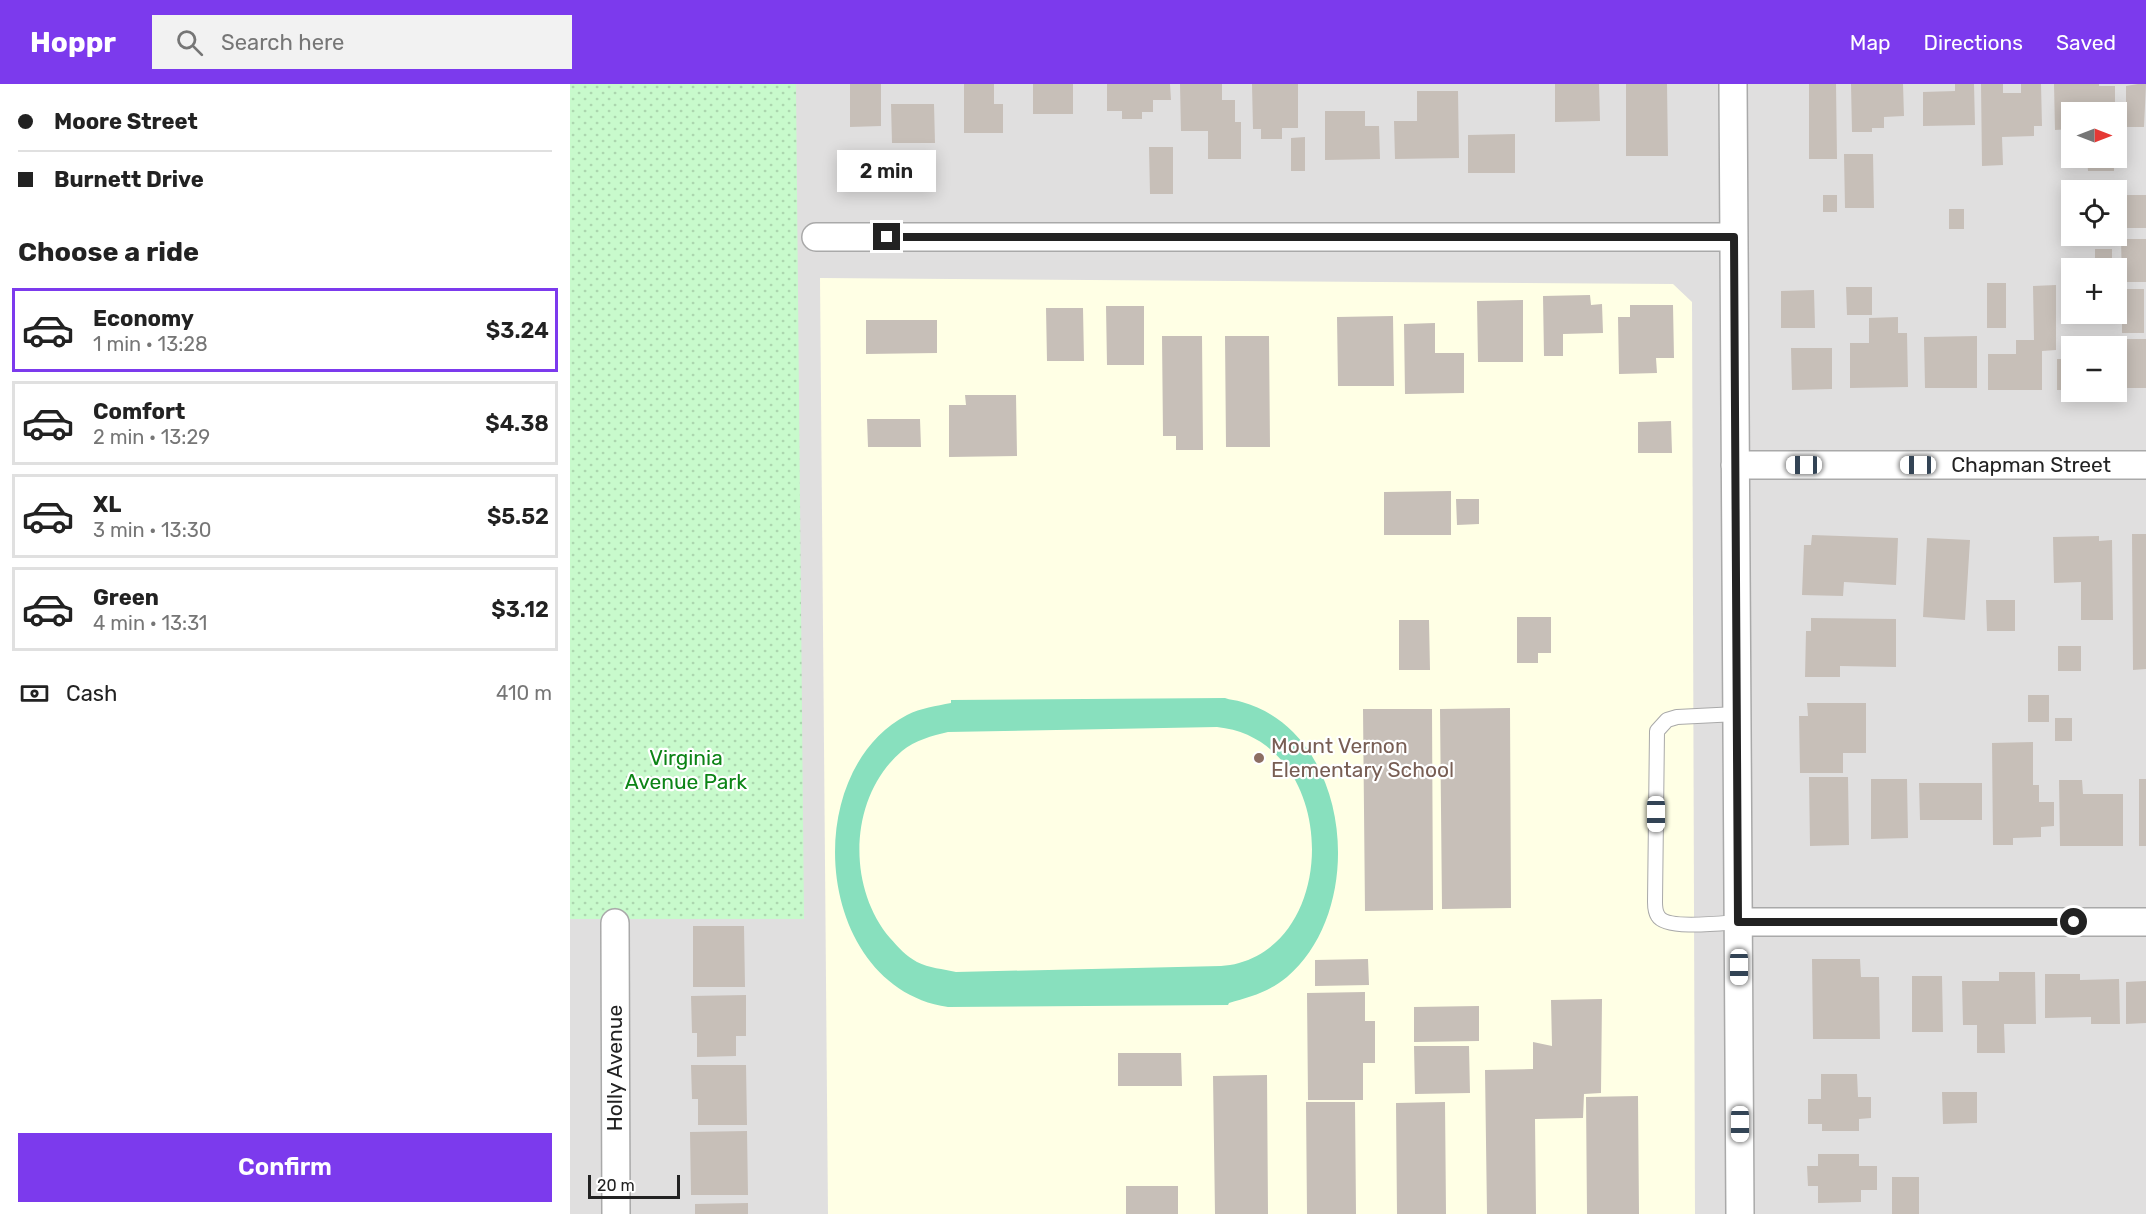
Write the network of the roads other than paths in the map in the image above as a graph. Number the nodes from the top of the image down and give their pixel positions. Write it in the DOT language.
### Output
graph roads {
  1 [pos="1732,84"];
  2 [pos="816,237"];
  3 [pos="1734,237"];
  4 [pos="1735,465"];
  5 [pos="2146,465"];
  6 [pos="1737,714"];
  7 [pos="1738,922"];
  8 [pos="2146,922"];
  9 [pos="615,923"];
  10 [pos="616,1214"];
  11 [pos="1740,1214"];
  1 -- 3 [label="street"];
  2 -- 3 [label="street"];
  3 -- 4 [label="street"];
  4 -- 5 [label="street, Chapman Street"];
  4 -- 6 [label="street"];
  6 -- 7 [label="street"];
  6 -- 7 [label="lane"];
  7 -- 8 [label="street"];
  7 -- 11 [label="street"];
  9 -- 10 [label="street, Holly Avenue"];
}
